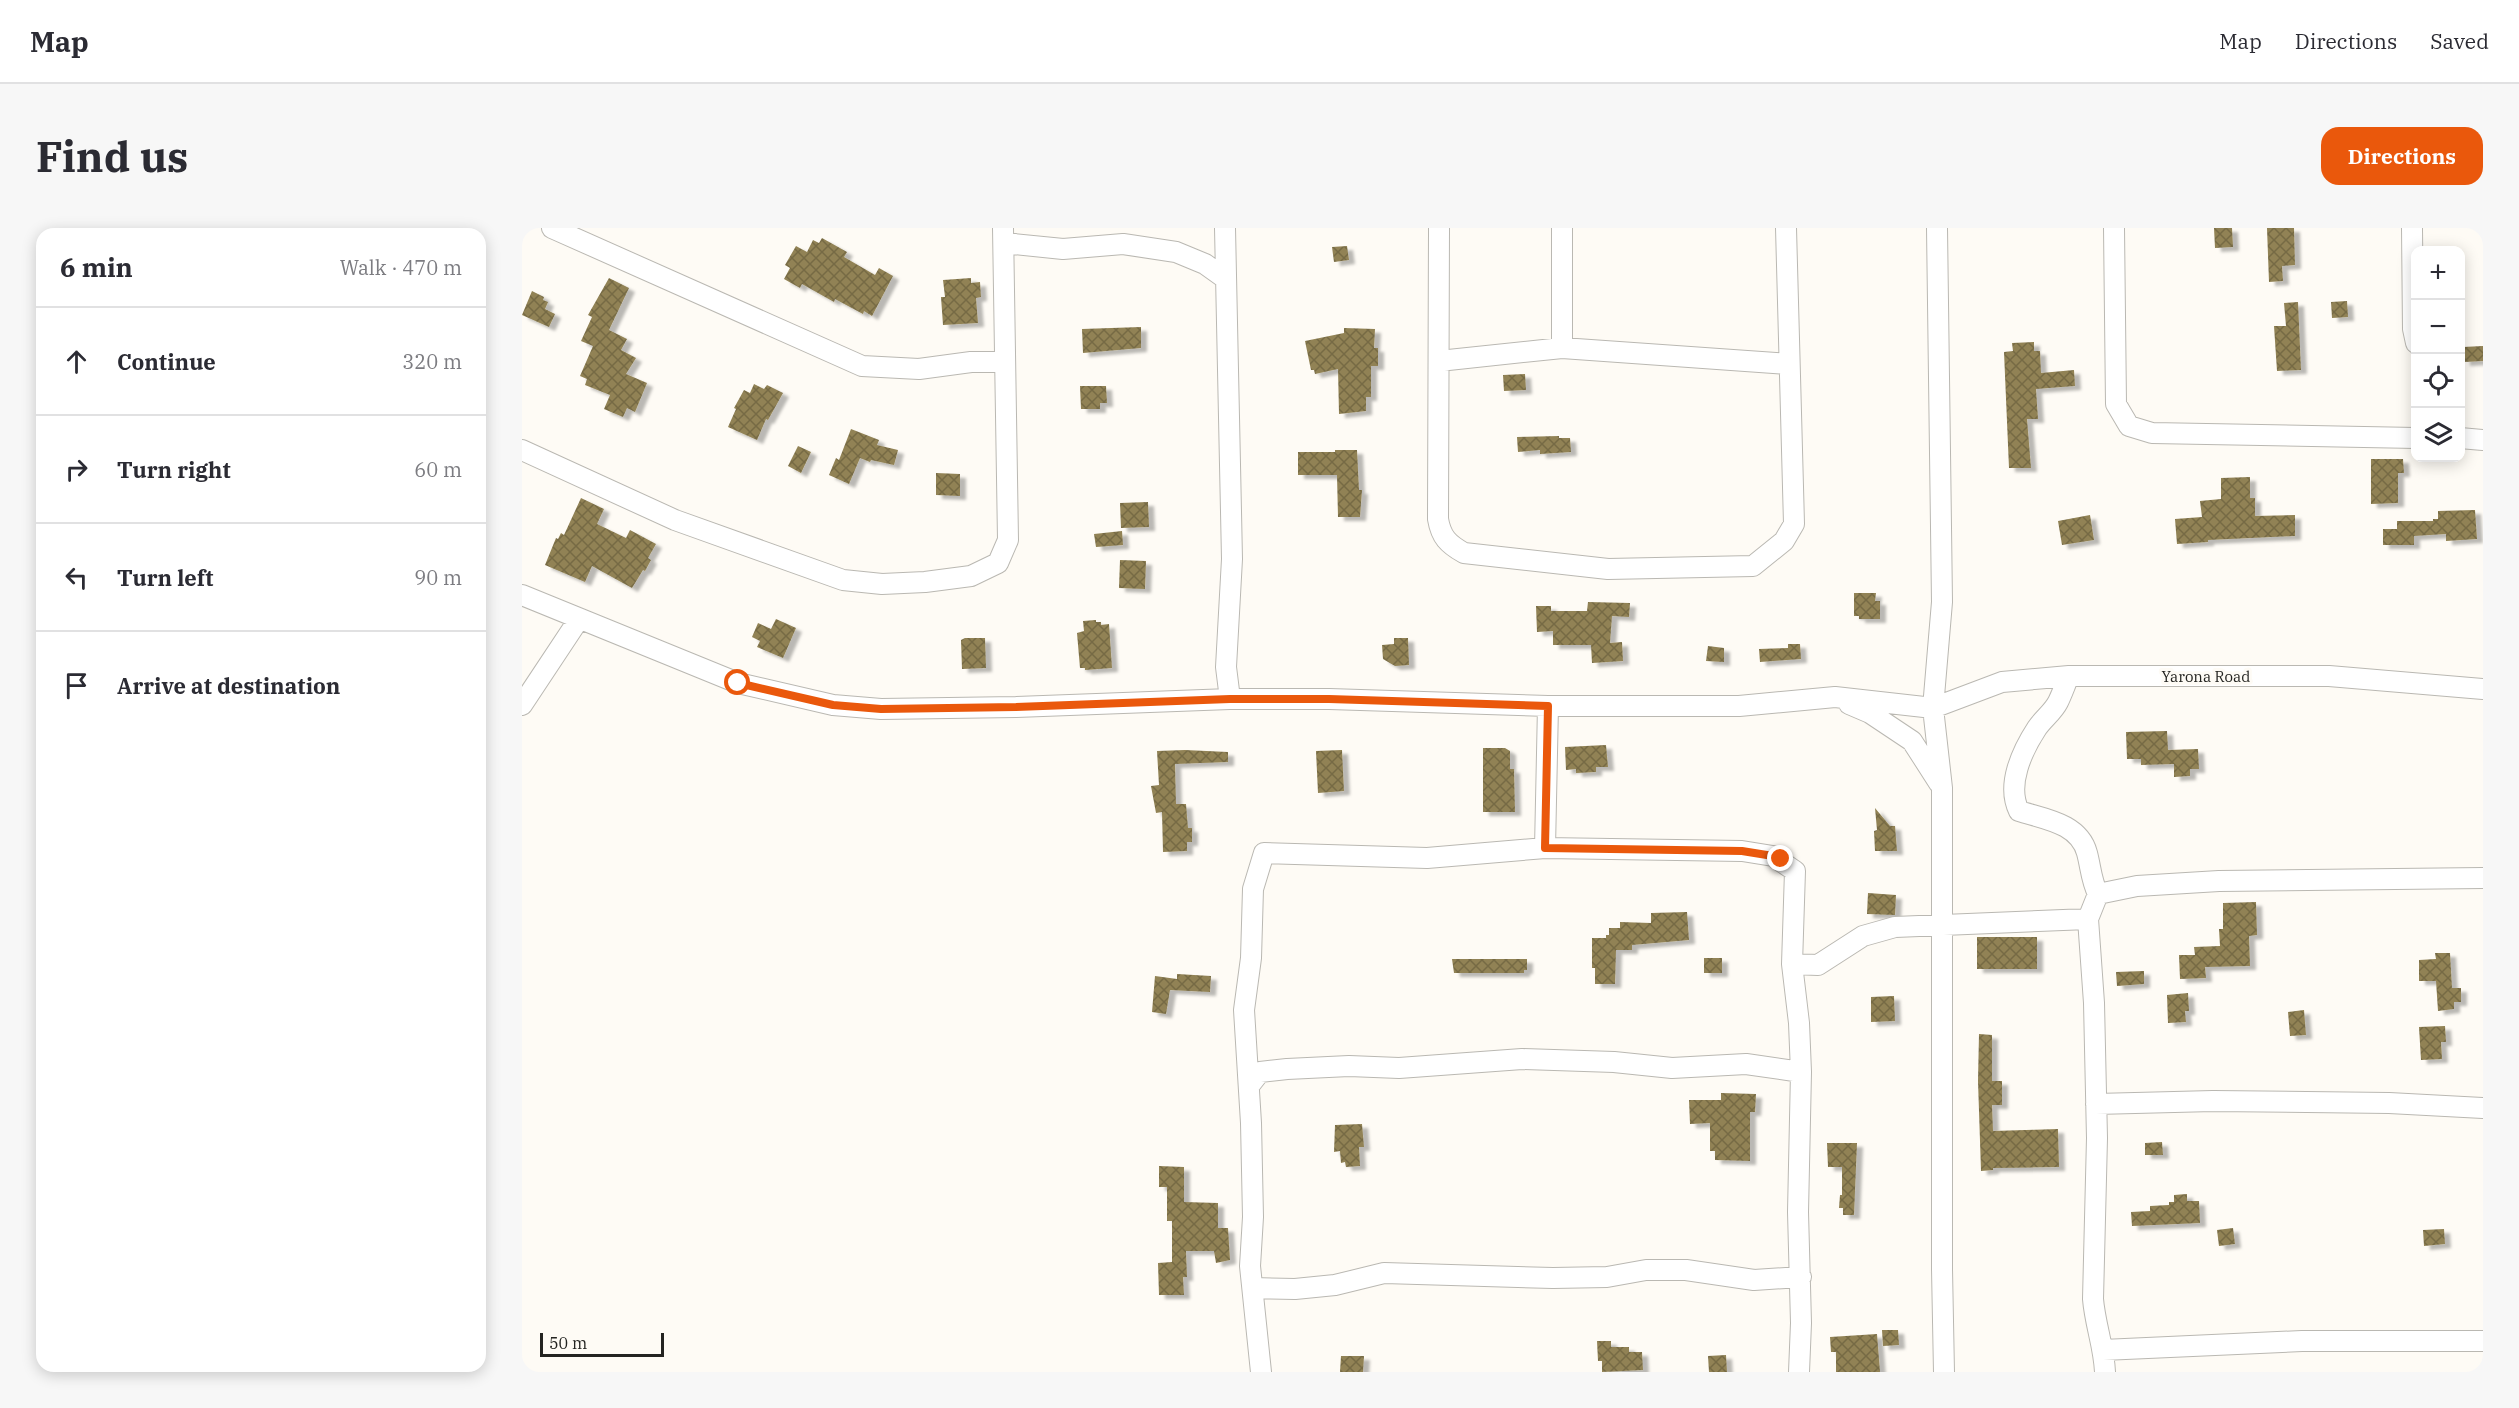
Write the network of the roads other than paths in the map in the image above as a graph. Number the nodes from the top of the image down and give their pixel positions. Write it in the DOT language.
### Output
graph roads {
  1 [pos="552,228"];
  2 [pos="1225,228"];
  3 [pos="1439,228"];
  4 [pos="1562,228"];
  5 [pos="1786,228"];
  6 [pos="1937,228"];
  7 [pos="2114,228"];
  8 [pos="2412,228"];
  9 [pos="1003,236"];
  10 [pos="1226,279"];
  11 [pos="2413,300"];
  12 [pos="1562,348"];
  13 [pos="1439,361"];
  14 [pos="1005,362"];
  15 [pos="1789,364"];
  16 [pos="2411,438"];
  17 [pos="522,450"];
  18 [pos="522,595"];
  19 [pos="579,619"];
  20 [pos="2069,676"];
  21 [pos="2483,689"];
  22 [pos="1835,697"];
  23 [pos="1230,699"];
  24 [pos="522,705"];
  25 [pos="1548,706"];
  26 [pos="1933,708"];
  27 [pos="1942,788"];
  28 [pos="1545,848"];
  29 [pos="2483,878"];
  30 [pos="2098,894"];
  31 [pos="2088,919"];
  32 [pos="1941,925"];
  33 [pos="1792,964"];
  34 [pos="1801,1072"];
  35 [pos="1249,1086"];
  36 [pos="2096,1104"];
  37 [pos="2483,1108"];
  38 [pos="1801,1277"];
  39 [pos="1253,1288"];
  40 [pos="2483,1341"];
  41 [pos="2103,1350"];
  42 [pos="1261,1372"];
  43 [pos="1799,1372"];
  44 [pos="1944,1372"];
  45 [pos="2104,1372"];
  1 -- 14 [label="street"];
  2 -- 10 [label="street"];
  3 -- 13 [label="street"];
  4 -- 12 [label="street"];
  5 -- 15 [label="street"];
  6 -- 26 [label="street"];
  7 -- 16 [label="street"];
  8 -- 11 [label="street"];
  9 -- 10 [label="street"];
  9 -- 14 [label="street"];
  10 -- 23 [label="street"];
  12 -- 13 [label="street"];
  12 -- 15 [label="street"];
  13 -- 15 [label="street"];
  14 -- 17 [label="street"];
  18 -- 19 [label="street"];
  19 -- 23 [label="street"];
  19 -- 24 [label="street"];
  20 -- 21 [label="street, Yarona Road"];
  20 -- 26 [label="street, Yarona Road"];
  20 -- 30 [label="street"];
  22 -- 25 [label="street"];
  22 -- 26 [label="street"];
  22 -- 27 [label="street"];
  23 -- 25 [label="street"];
  25 -- 28 [label="street"];
  26 -- 27 [label="street"];
  27 -- 32 [label="street"];
  28 -- 33 [label="street"];
  28 -- 35 [label="street"];
  29 -- 30 [label="street"];
  30 -- 31 [label="street"];
  31 -- 32 [label="street"];
  31 -- 36 [label="street"];
  32 -- 33 [label="street"];
  32 -- 44 [label="street"];
  33 -- 34 [label="street"];
  34 -- 35 [label="street"];
  34 -- 38 [label="street"];
  35 -- 39 [label="street"];
  36 -- 37 [label="street"];
  36 -- 41 [label="street"];
  38 -- 39 [label="street"];
  38 -- 43 [label="street"];
  39 -- 42 [label="street"];
  40 -- 41 [label="street"];
  41 -- 45 [label="street"];
}
